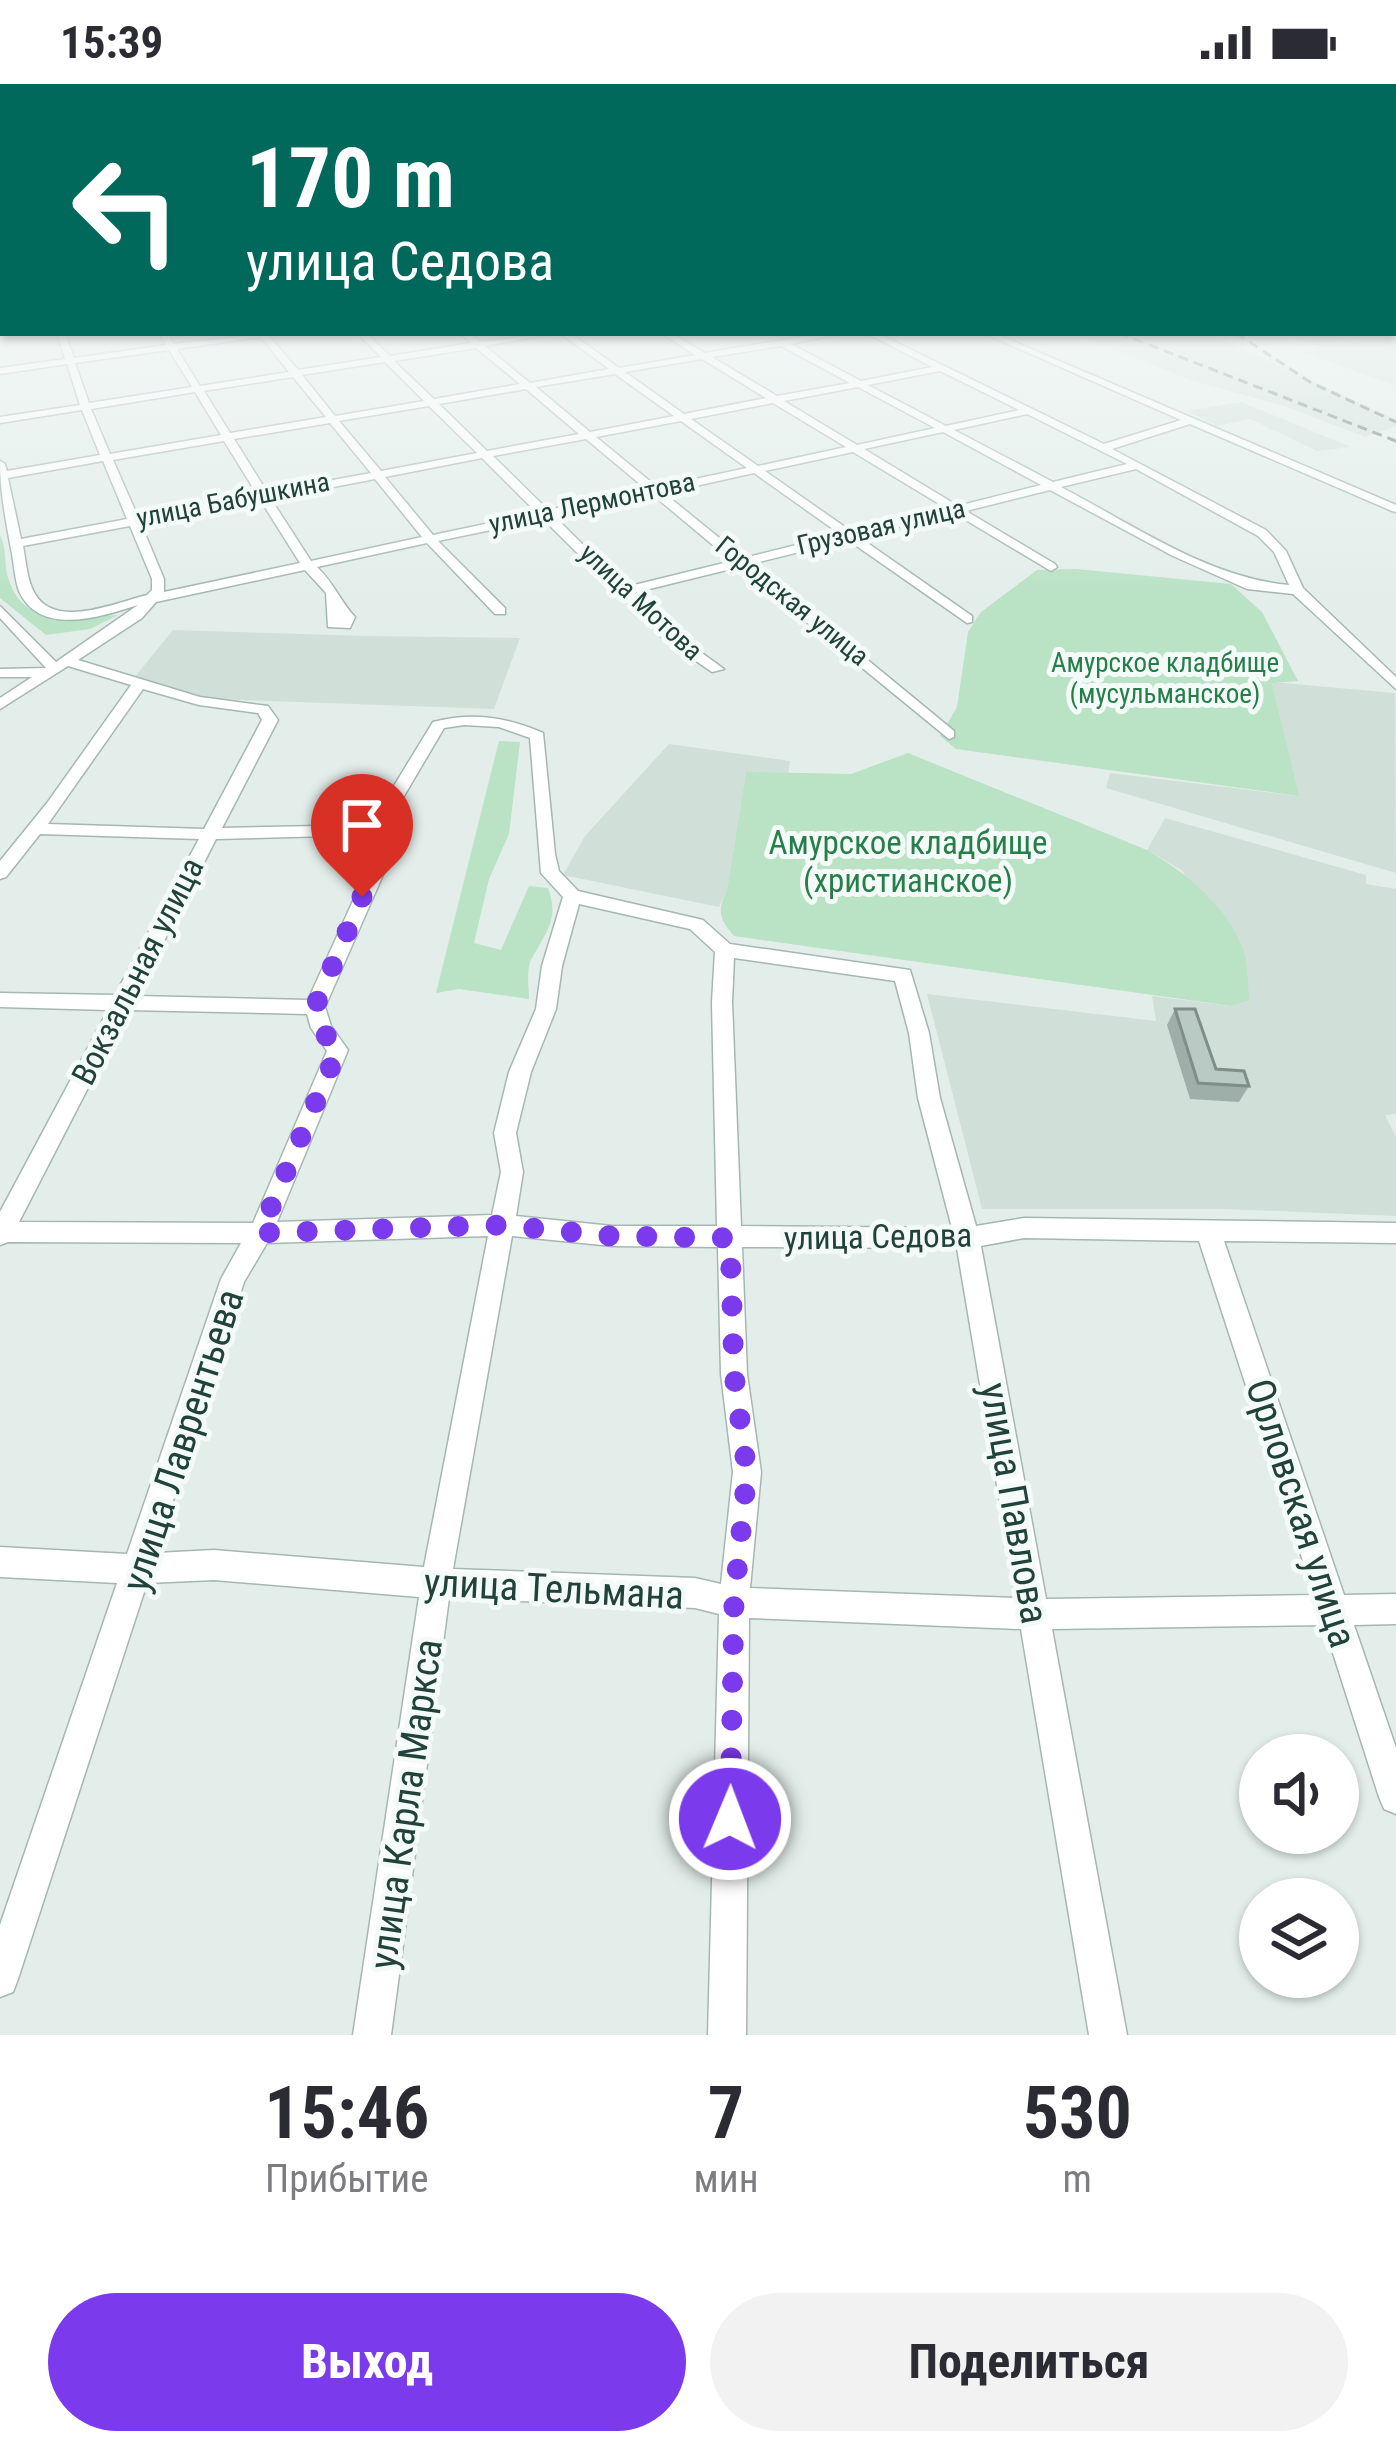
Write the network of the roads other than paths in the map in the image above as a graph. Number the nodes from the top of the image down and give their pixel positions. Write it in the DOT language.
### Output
graph roads {
  1 [pos="54,411"];
  2 [pos="87,411"];
  3 [pos="210,411"];
  4 [pos="326,411"];
  5 [pos="375,411"];
  6 [pos="441,411"];
  7 [pos="561,411"];
  8 [pos="674,411"];
  9 [pos="708,411"];
  10 [pos="792,411"];
  11 [pos="907,411"];
  12 [pos="1029,411"];
  13 [pos="1164,411"];
  14 [pos="681,416"];
  15 [pos="332,418"];
  16 [pos="0,420"];
  17 [pos="1189,422"];
  18 [pos="941,430"];
  19 [pos="589,434"];
  20 [pos="225,437"];
  21 [pos="1103,448"];
  22 [pos="854,449"];
  23 [pos="483,453"];
  24 [pos="108,457"];
  25 [pos="1137,465"];
  26 [pos="2,469"];
  27 [pos="757,469"];
  28 [pos="379,471"];
  29 [pos="1049,486"];
  30 [pos="656,490"];
  31 [pos="261,494"];
  32 [pos="956,509"];
  33 [pos="1396,509"];
  34 [pos="546,512"];
  35 [pos="134,520"];
  36 [pos="852,535"];
  37 [pos="430,536"];
  38 [pos="19,543"];
  39 [pos="742,561"];
  40 [pos="306,563"];
  41 [pos="1051,567"];
  42 [pos="1297,590"];
  43 [pos="625,591"];
  44 [pos="156,597"];
  45 [pos="337,606"];
  46 [pos="0,610"];
  47 [pos="500,610"];
  48 [pos="967,619"];
  49 [pos="55,667"];
  50 [pos="717,669"];
  51 [pos="0,673"];
  52 [pos="1396,685"];
  53 [pos="138,686"];
  54 [pos="0,705"];
  55 [pos="949,734"];
  56 [pos="34,830"];
  57 [pos="376,830"];
  58 [pos="208,834"];
  59 [pos="0,873"];
  60 [pos="572,896"];
  61 [pos="725,950"];
  62 [pos="124,999"];
  63 [pos="0,1000"];
  64 [pos="315,1007"];
  65 [pos="500,1225"];
  66 [pos="1208,1230"];
  67 [pos="0,1233"];
  68 [pos="260,1233"];
  69 [pos="1396,1233"];
  70 [pos="730,1238"];
  71 [pos="967,1238"];
  72 [pos="0,1562"];
  73 [pos="139,1569"];
  74 [pos="436,1583"];
  75 [pos="734,1602"];
  76 [pos="1334,1610"];
  77 [pos="1396,1610"];
  78 [pos="1035,1614"];
  79 [pos="1396,1797"];
  80 [pos="0,1979"];
  81 [pos="372,2035"];
  82 [pos="727,2035"];
  83 [pos="1108,2035"];
  1 -- 16 [label="street"];
  2 -- 24 [label="street"];
  3 -- 20 [label="street"];
  4 -- 15 [label="street"];
  5 -- 15 [label="street"];
  6 -- 23 [label="street, улица Мотова"];
  7 -- 19 [label="street, Городская улица"];
  8 -- 14 [label="street"];
  9 -- 14 [label="street, улица Бабушкина"];
  10 -- 22 [label="street"];
  11 -- 18 [label="street"];
  12 -- 18 [label="street, улица Лермонтова"];
  12 -- 21 [label="street"];
  13 -- 17 [label="street"];
  14 -- 19 [label="street, улица Бабушкина"];
  14 -- 27 [label="street"];
  15 -- 20 [label="street"];
  15 -- 28 [label="street"];
  17 -- 21 [label="street"];
  17 -- 33 [label="street"];
  18 -- 22 [label="street, улица Лермонтова"];
  18 -- 29 [label="street"];
  19 -- 23 [label="street, улица Бабушкина"];
  19 -- 30 [label="street, Городская улица"];
  20 -- 24 [label="street"];
  20 -- 31 [label="street"];
  21 -- 25 [label="street"];
  22 -- 27 [label="street, улица Лермонтова"];
  22 -- 32 [label="street"];
  23 -- 28 [label="street, улица Бабушкина"];
  23 -- 34 [label="street, улица Мотова"];
  24 -- 26 [label="street"];
  24 -- 35 [label="street"];
  25 -- 29 [label="street, Грузовая улица"];
  25 -- 42 [label="street"];
  26 -- 38 [label="street"];
  27 -- 30 [label="street, улица Лермонтова"];
  27 -- 36 [label="street"];
  28 -- 31 [label="street, улица Бабушкина"];
  28 -- 37 [label="street"];
  29 -- 32 [label="street, Грузовая улица"];
  29 -- 42 [label="street"];
  30 -- 34 [label="street, улица Лермонтова"];
  30 -- 39 [label="street, Городская улица"];
  31 -- 35 [label="street, улица Бабушкина"];
  31 -- 40 [label="street"];
  32 -- 36 [label="street, Грузовая улица"];
  32 -- 41 [label="street"];
  34 -- 37 [label="street, улица Лермонтова"];
  34 -- 43 [label="street, улица Мотова"];
  35 -- 38 [label="street, улица Бабушкина"];
  35 -- 44 [label="street"];
  36 -- 39 [label="street, Грузовая улица"];
  36 -- 48 [label="street"];
  37 -- 40 [label="street, улица Лермонтова"];
  37 -- 47 [label="street"];
  38 -- 44 [label="street, улица Лермонтова"];
  39 -- 43 [label="street, Грузовая улица"];
  39 -- 55 [label="street, Городская улица"];
  40 -- 44 [label="street, улица Лермонтова"];
  40 -- 45 [label="street"];
  42 -- 52 [label="street"];
  43 -- 50 [label="street, улица Мотова"];
  44 -- 49 [label="street"];
  46 -- 49 [label="street"];
  49 -- 51 [label="street"];
  49 -- 53 [label="street"];
  49 -- 54 [label="street"];
  53 -- 56 [label="street"];
  53 -- 58 [label="street, Вокзальная улица"];
  56 -- 58 [label="street"];
  56 -- 59 [label="street"];
  57 -- 58 [label="street"];
  57 -- 60 [label="street"];
  57 -- 64 [label="street"];
  58 -- 62 [label="street, Вокзальная улица"];
  60 -- 61 [label="street"];
  60 -- 65 [label="street, улица Карла Маркса"];
  61 -- 70 [label="street"];
  61 -- 71 [label="street, улица Павлова"];
  62 -- 63 [label="street"];
  62 -- 64 [label="street"];
  62 -- 67 [label="street, Вокзальная улица"];
  64 -- 68 [label="street, улица Лаврентьева"];
  65 -- 68 [label="street, улица Седова"];
  65 -- 70 [label="street, улица Седова"];
  65 -- 74 [label="street, улица Карла Маркса"];
  66 -- 69 [label="street, улица Седова"];
  66 -- 71 [label="street, улица Седова"];
  66 -- 76 [label="street, Орловская улица"];
  67 -- 68 [label="street, улица Седова"];
  68 -- 73 [label="street, улица Лаврентьева"];
  70 -- 71 [label="street, улица Седова"];
  70 -- 75 [label="street"];
  71 -- 78 [label="street, улица Павлова"];
  72 -- 73 [label="street, улица Тельмана"];
  73 -- 74 [label="street, улица Тельмана"];
  73 -- 80 [label="street, улица Лаврентьева"];
  74 -- 75 [label="street, улица Тельмана"];
  74 -- 81 [label="street, улица Карла Маркса"];
  75 -- 78 [label="street, улица Тельмана"];
  75 -- 82 [label="street"];
  76 -- 77 [label="street, улица Тельмана"];
  76 -- 78 [label="street, улица Тельмана"];
  76 -- 79 [label="street, Орловская улица"];
  78 -- 83 [label="street, улица Павлова"];
}
